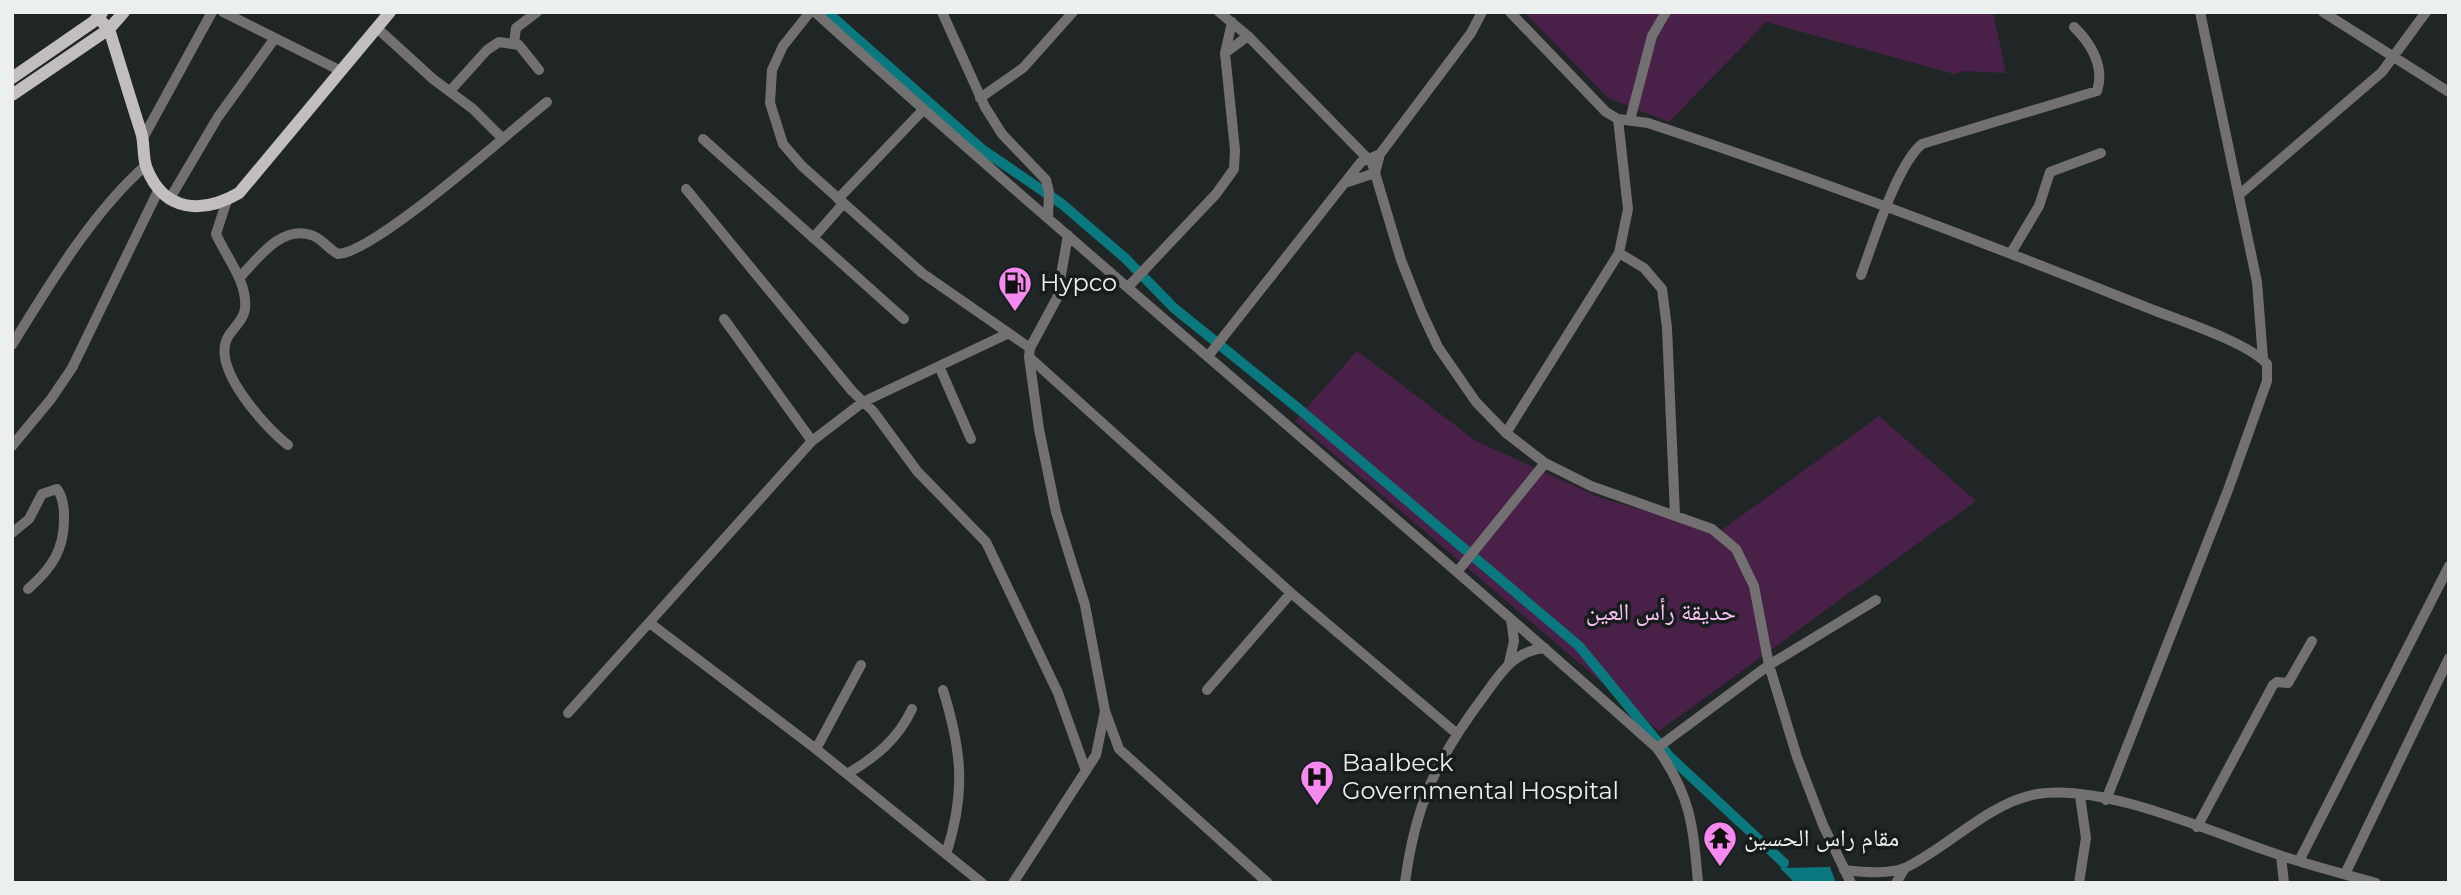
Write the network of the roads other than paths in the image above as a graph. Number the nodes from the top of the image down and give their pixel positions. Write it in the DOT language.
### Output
graph roads {
  1 [pos="124,12"];
  2 [pos="212,12"];
  3 [pos="223,12"];
  4 [pos="390,12"];
  5 [pos="537,12"];
  6 [pos="812,12"];
  7 [pos="942,12"];
  8 [pos="1073,12"];
  9 [pos="1219,12"];
  10 [pos="1482,12"];
  11 [pos="1510,12"];
  12 [pos="1666,12"];
  13 [pos="2200,12"];
  14 [pos="2323,12"];
  15 [pos="2426,12"];
  16 [pos="97,14"];
  17 [pos="1232,22"];
  18 [pos="2074,27"];
  19 [pos="377,28"];
  20 [pos="109,29"];
  21 [pos="1248,36"];
  22 [pos="275,38"];
  23 [pos="514,43"];
  24 [pos="1224,53"];
  25 [pos="2393,59"];
  26 [pos="539,70"];
  27 [pos="341,71"];
  28 [pos="12,78"];
  29 [pos="450,91"];
  30 [pos="2449,92"];
  31 [pos="12,96"];
  32 [pos="980,98"];
  33 [pos="547,102"];
  34 [pos="923,110"];
  35 [pos="1618,119"];
  36 [pos="1630,120"];
  37 [pos="143,138"];
  38 [pos="502,138"];
  39 [pos="703,139"];
  40 [pos="2101,153"];
  41 [pos="1380,154"];
  42 [pos="1364,160"];
  43 [pos="145,166"];
  44 [pos="1371,175"];
  45 [pos="1348,182"];
  46 [pos="686,188"];
  47 [pos="158,191"];
  48 [pos="2240,194"];
  49 [pos="169,200"];
  50 [pos="227,200"];
  51 [pos="841,202"];
  52 [pos="1888,205"];
  53 [pos="1048,218"];
  54 [pos="1068,235"];
  55 [pos="813,238"];
  56 [pos="1619,253"];
  57 [pos="2011,253"];
  58 [pos="1861,275"];
  59 [pos="239,278"];
  60 [pos="1128,287"];
  61 [pos="724,319"];
  62 [pos="904,319"];
  63 [pos="1007,334"];
  64 [pos="12,345"];
  65 [pos="1029,352"];
  66 [pos="1209,355"];
  67 [pos="2263,359"];
  68 [pos="939,366"];
  69 [pos="863,402"];
  70 [pos="1506,433"];
  71 [pos="971,439"];
  72 [pos="812,441"];
  73 [pos="288,445"];
  74 [pos="12,446"];
  75 [pos="1545,463"];
  76 [pos="1675,515"];
  77 [pos="12,533"];
  78 [pos="2449,566"];
  79 [pos="1460,568"];
  80 [pos="28,589"];
  81 [pos="1291,593"];
  82 [pos="1876,600"];
  83 [pos="1511,620"];
  84 [pos="651,624"];
  85 [pos="2312,641"];
  86 [pos="1545,648"];
  87 [pos="2449,658"];
  88 [pos="1508,663"];
  89 [pos="861,665"];
  90 [pos="1769,665"];
  91 [pos="943,690"];
  92 [pos="1207,690"];
  93 [pos="912,709"];
  94 [pos="1105,711"];
  95 [pos="568,713"];
  96 [pos="1456,733"];
  97 [pos="1657,748"];
  98 [pos="816,749"];
  99 [pos="1119,749"];
  100 [pos="1096,755"];
  101 [pos="1086,772"];
  102 [pos="847,774"];
  103 [pos="2080,796"];
  104 [pos="2106,800"];
  105 [pos="2197,827"];
  106 [pos="946,854"];
  107 [pos="2281,856"];
  108 [pos="2299,861"];
  109 [pos="1905,868"];
  110 [pos="1844,870"];
  111 [pos="2345,874"];
  112 [pos="982,883"];
  113 [pos="1013,883"];
  114 [pos="1268,883"];
  115 [pos="1405,883"];
  116 [pos="1698,883"];
  117 [pos="1851,883"];
  118 [pos="1896,883"];
  119 [pos="2079,883"];
  120 [pos="2284,883"];
  121 [pos="2376,883"];
  1 -- 20 [label="main road"];
  2 -- 37 [label="street"];
  3 -- 22 [label="street"];
  4 -- 19 [label="main road"];
  5 -- 23 [label="street"];
  6 -- 34 [label="street"];
  6 -- 51 [label="street"];
  7 -- 32 [label="street"];
  8 -- 32 [label="street"];
  9 -- 17 [label="street"];
  10 -- 41 [label="street"];
  11 -- 35 [label="street"];
  12 -- 36 [label="street"];
  13 -- 48 [label="street"];
  14 -- 25 [label="street"];
  15 -- 25 [label="street"];
  16 -- 20 [label="main road"];
  16 -- 28 [label="main road"];
  17 -- 21 [label="street"];
  17 -- 24 [label="street"];
  18 -- 52 [label="street"];
  19 -- 27 [label="main road"];
  19 -- 29 [label="street"];
  20 -- 31 [label="main road"];
  20 -- 37 [label="main road"];
  21 -- 24 [label="street"];
  21 -- 42 [label="street"];
  22 -- 27 [label="street"];
  22 -- 49 [label="street"];
  23 -- 26 [label="street"];
  23 -- 29 [label="street"];
  24 -- 60 [label="street"];
  25 -- 30 [label="street"];
  25 -- 48 [label="street"];
  27 -- 50 [label="main road"];
  29 -- 38 [label="street"];
  32 -- 53 [label="street"];
  33 -- 38 [label="street"];
  34 -- 51 [label="street"];
  34 -- 53 [label="street"];
  35 -- 36 [label="street"];
  35 -- 56 [label="street"];
  36 -- 52 [label="street"];
  37 -- 43 [label="main road"];
  38 -- 59 [label="street"];
  39 -- 55 [label="street"];
  40 -- 57 [label="street"];
  41 -- 42 [label="street"];
  41 -- 44 [label="street"];
  42 -- 44 [label="street"];
  42 -- 45 [label="street"];
  43 -- 47 [label="main road"];
  43 -- 64 [label="street"];
  44 -- 45 [label="street"];
  44 -- 70 [label="street"];
  45 -- 66 [label="street"];
  46 -- 69 [label="street"];
  47 -- 49 [label="main road"];
  47 -- 74 [label="street"];
  48 -- 67 [label="street"];
  49 -- 50 [label="main road"];
  50 -- 59 [label="street"];
  51 -- 55 [label="street"];
  51 -- 63 [label="street"];
  52 -- 57 [label="street"];
  52 -- 58 [label="street"];
  53 -- 54 [label="street"];
  54 -- 60 [label="street"];
  54 -- 65 [label="street"];
  55 -- 62 [label="street"];
  56 -- 70 [label="street"];
  56 -- 76 [label="street"];
  57 -- 67 [label="street"];
  59 -- 73 [label="street"];
  60 -- 66 [label="street"];
  61 -- 72 [label="street"];
  63 -- 65 [label="street"];
  63 -- 68 [label="street"];
  65 -- 81 [label="street"];
  65 -- 94 [label="street"];
  66 -- 79 [label="street"];
  67 -- 104 [label="street"];
  68 -- 69 [label="street"];
  68 -- 71 [label="street"];
  69 -- 72 [label="street"];
  69 -- 101 [label="street"];
  70 -- 75 [label="street"];
  72 -- 84 [label="street"];
  75 -- 76 [label="street"];
  75 -- 79 [label="street"];
  76 -- 90 [label="street"];
  77 -- 80 [label="street"];
  78 -- 108 [label="street"];
  79 -- 83 [label="street"];
  81 -- 92 [label="street"];
  81 -- 96 [label="street"];
  82 -- 90 [label="street"];
  83 -- 86 [label="street"];
  83 -- 88 [label="street"];
  84 -- 95 [label="street"];
  84 -- 98 [label="street"];
  85 -- 105 [label="street"];
  86 -- 88 [label="street"];
  86 -- 97 [label="street"];
  87 -- 111 [label="street"];
  88 -- 96 [label="street"];
  89 -- 98 [label="street"];
  90 -- 97 [label="street"];
  90 -- 110 [label="street"];
  91 -- 106 [label="street"];
  93 -- 102 [label="street"];
  94 -- 99 [label="street"];
  94 -- 100 [label="street"];
  96 -- 115 [label="street"];
  97 -- 116 [label="street"];
  98 -- 102 [label="street"];
  99 -- 100 [label="street"];
  99 -- 114 [label="street"];
  100 -- 101 [label="street"];
  101 -- 113 [label="street"];
  102 -- 106 [label="street"];
  103 -- 104 [label="street"];
  103 -- 109 [label="street"];
  103 -- 119 [label="street"];
  104 -- 105 [label="street"];
  105 -- 107 [label="street"];
  106 -- 112 [label="street"];
  107 -- 108 [label="street"];
  107 -- 120 [label="street"];
  108 -- 111 [label="street"];
  109 -- 110 [label="street"];
  109 -- 118 [label="street"];
  110 -- 117 [label="street"];
  111 -- 121 [label="street"];
}
